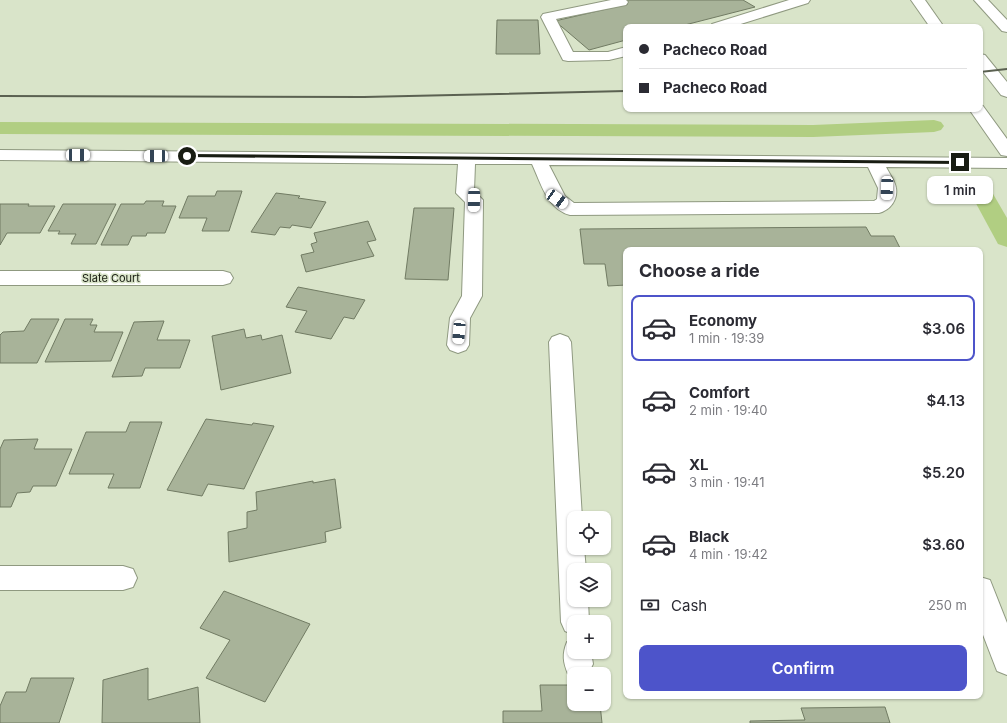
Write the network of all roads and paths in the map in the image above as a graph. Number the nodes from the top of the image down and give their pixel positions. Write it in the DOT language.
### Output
graph roads {
  1 [pos="619,0"];
  2 [pos="760,0"];
  3 [pos="802,0"];
  4 [pos="918,0"];
  5 [pos="981,0"];
  6 [pos="775,9"];
  7 [pos="727,24"];
  8 [pos="935,24"];
  9 [pos="1007,28"];
  10 [pos="623,52"];
  11 [pos="983,62"];
  12 [pos="1007,92"];
  13 [pos="979,112"];
  14 [pos="1007,151"];
  15 [pos="0,155"];
  16 [pos="467,158"];
  17 [pos="538,159"];
  18 [pos="874,161"];
  19 [pos="1007,163"];
  20 [pos="0,278"];
  21 [pos="223,278"];
  22 [pos="560,342"];
  23 [pos="458,346"];
  24 [pos="572,563"];
  25 [pos="0,578"];
  26 [pos="123,578"];
  27 [pos="983,597"];
  28 [pos="1007,661"];
  1 -- 10 [label="street"];
  2 -- 6 [label="street"];
  3 -- 6 [label="street"];
  4 -- 8 [label="street"];
  5 -- 9 [label="street"];
  6 -- 7 [label="street"];
  11 -- 12 [label="street"];
  13 -- 14 [label="street"];
  15 -- 16 [label="street"];
  16 -- 17 [label="street"];
  16 -- 23 [label="street"];
  17 -- 18 [label="street"];
  17 -- 18 [label="street"];
  18 -- 19 [label="street"];
  20 -- 21 [label="street, Slate Court"];
  22 -- 24 [label="street"];
  25 -- 26 [label="street"];
  27 -- 28 [label="street"];
}
